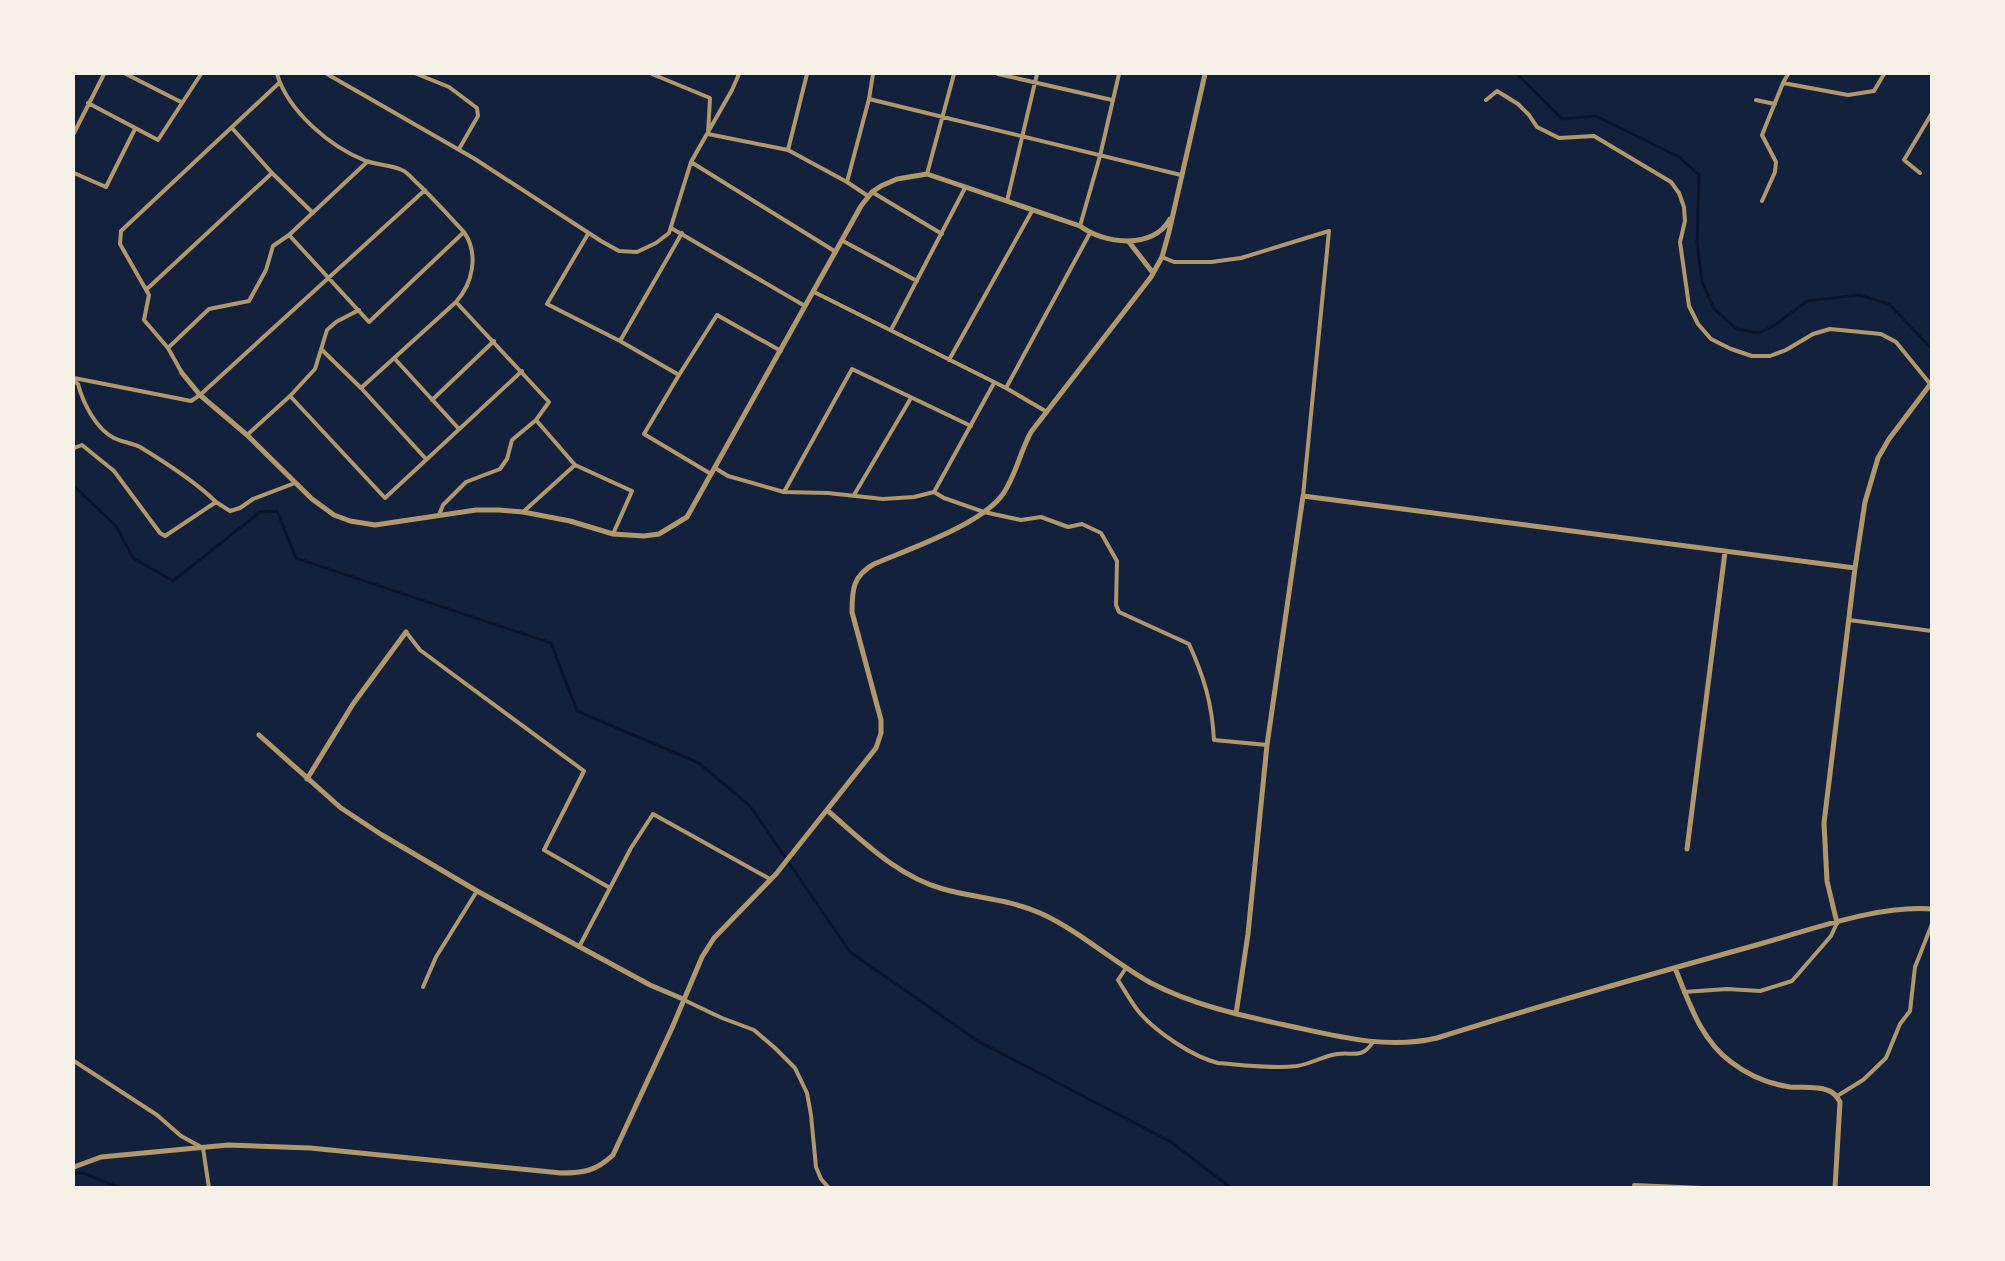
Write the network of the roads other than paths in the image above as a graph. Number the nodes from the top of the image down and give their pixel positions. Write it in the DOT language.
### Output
graph roads {
  1 [pos="104,74"];
  2 [pos="126,74"];
  3 [pos="201,74"];
  4 [pos="277,74"];
  5 [pos="327,74"];
  6 [pos="417,74"];
  7 [pos="652,74"];
  8 [pos="740,74"];
  9 [pos="807,74"];
  10 [pos="873,74"];
  11 [pos="954,74"];
  12 [pos="998,74"];
  13 [pos="1037,74"];
  14 [pos="1119,74"];
  15 [pos="1205,74"];
  16 [pos="1788,74"];
  17 [pos="1884,74"];
  18 [pos="1034,82"];
  19 [pos="279,83"];
  20 [pos="1784,83"];
  21 [pos="868,99"];
  22 [pos="1112,100"];
  23 [pos="1486,100"];
  24 [pos="1756,100"];
  25 [pos="181,102"];
  26 [pos="88,104"];
  27 [pos="1775,104"];
  28 [pos="1932,113"];
  29 [pos="941,118"];
  30 [pos="232,128"];
  31 [pos="135,129"];
  32 [pos="74,133"];
  33 [pos="708,134"];
  34 [pos="1022,135"];
  35 [pos="459,149"];
  36 [pos="788,150"];
  37 [pos="1100,156"];
  38 [pos="367,162"];
  39 [pos="691,162"];
  40 [pos="74,173"];
  41 [pos="272,173"];
  42 [pos="1920,173"];
  43 [pos="927,174"];
  44 [pos="1181,176"];
  45 [pos="848,182"];
  46 [pos="965,188"];
  47 [pos="424,190"];
  48 [pos="870,194"];
  49 [pos="1007,201"];
  50 [pos="1762,201"];
  51 [pos="1032,211"];
  52 [pos="1174,212"];
  53 [pos="313,213"];
  54 [pos="1080,226"];
  55 [pos="671,228"];
  56 [pos="464,232"];
  57 [pos="682,233"];
  58 [pos="1090,233"];
  59 [pos="588,234"];
  60 [pos="942,234"];
  61 [pos="289,236"];
  62 [pos="843,240"];
  63 [pos="1129,242"];
  64 [pos="837,252"];
  65 [pos="1162,256"];
  66 [pos="1153,273"];
  67 [pos="330,278"];
  68 [pos="916,281"];
  69 [pos="147,289"];
  70 [pos="814,292"];
  71 [pos="456,302"];
  72 [pos="806,306"];
  73 [pos="358,310"];
  74 [pos="891,330"];
  75 [pos="494,340"];
  76 [pos="620,341"];
  77 [pos="168,348"];
  78 [pos="322,350"];
  79 [pos="781,351"];
  80 [pos="395,359"];
  81 [pos="949,360"];
  82 [pos="522,371"];
  83 [pos="182,373"];
  84 [pos="679,375"];
  85 [pos="74,380"];
  86 [pos="994,383"];
  87 [pos="1931,384"];
  88 [pos="361,388"];
  89 [pos="1006,388"];
  90 [pos="200,395"];
  91 [pos="290,396"];
  92 [pos="911,398"];
  93 [pos="432,400"];
  94 [pos="1047,412"];
  95 [pos="536,420"];
  96 [pos="971,426"];
  97 [pos="459,429"];
  98 [pos="247,435"];
  99 [pos="74,448"];
  100 [pos="426,459"];
  101 [pos="575,465"];
  102 [pos="715,468"];
  103 [pos="712,474"];
  104 [pos="295,483"];
  105 [pos="784,492"];
  106 [pos="934,492"];
  107 [pos="854,495"];
  108 [pos="1303,496"];
  109 [pos="216,502"];
  110 [pos="523,512"];
  111 [pos="984,512"];
  112 [pos="439,515"];
  113 [pos="613,534"];
  114 [pos="1725,552"];
  115 [pos="1855,568"];
  116 [pos="1849,620"];
  117 [pos="1932,631"];
  118 [pos="406,632"];
  119 [pos="259,735"];
  120 [pos="1268,745"];
  121 [pos="308,779"];
  122 [pos="828,811"];
  123 [pos="1688,849"];
  124 [pos="771,880"];
  125 [pos="610,888"];
  126 [pos="477,891"];
  127 [pos="1932,909"];
  128 [pos="1837,923"];
  129 [pos="1932,924"];
  130 [pos="579,947"];
  131 [pos="1125,968"];
  132 [pos="1675,968"];
  133 [pos="423,987"];
  134 [pos="1684,992"];
  135 [pos="683,999"];
  136 [pos="1236,1014"];
  137 [pos="1373,1042"];
  138 [pos="74,1061"];
  139 [pos="1837,1096"];
  140 [pos="202,1148"];
  141 [pos="74,1167"];
  142 [pos="1634,1185"];
  143 [pos="1834,1187"];
  144 [pos="209,1188"];
  145 [pos="829,1188"];
  146 [pos="1702,1188"];
  1 -- 26 [label="street"];
  2 -- 25 [label="street"];
  3 -- 25 [label="street"];
  4 -- 19 [label="street"];
  5 -- 35 [label="street"];
  6 -- 35 [label="street"];
  7 -- 33 [label="street"];
  8 -- 33 [label="street"];
  9 -- 36 [label="street"];
  10 -- 21 [label="street"];
  11 -- 29 [label="street"];
  12 -- 18 [label="street"];
  13 -- 18 [label="street"];
  14 -- 22 [label="street"];
  15 -- 44 [label="street"];
  16 -- 20 [label="street"];
  17 -- 20 [label="street"];
  18 -- 22 [label="street"];
  18 -- 34 [label="street"];
  19 -- 30 [label="street"];
  19 -- 38 [label="street"];
  20 -- 27 [label="street"];
  21 -- 29 [label="street"];
  21 -- 45 [label="street"];
  22 -- 37 [label="street"];
  23 -- 87 [label="street"];
  24 -- 27 [label="street"];
  25 -- 31 [label="street"];
  26 -- 31 [label="street"];
  26 -- 32 [label="street"];
  27 -- 50 [label="street"];
  28 -- 42 [label="street"];
  29 -- 34 [label="street"];
  29 -- 43 [label="street"];
  30 -- 41 [label="street"];
  30 -- 69 [label="street"];
  31 -- 40 [label="street"];
  33 -- 36 [label="street"];
  33 -- 39 [label="street"];
  34 -- 37 [label="street"];
  34 -- 49 [label="street"];
  35 -- 59 [label="street"];
  36 -- 45 [label="street"];
  37 -- 44 [label="street"];
  37 -- 54 [label="street"];
  38 -- 47 [label="street"];
  38 -- 53 [label="street"];
  39 -- 55 [label="street"];
  39 -- 64 [label="street"];
  41 -- 53 [label="street"];
  41 -- 69 [label="street"];
  43 -- 46 [label="street"];
  43 -- 48 [label="street"];
  44 -- 52 [label="street"];
  45 -- 48 [label="street"];
  46 -- 49 [label="street"];
  46 -- 60 [label="street"];
  47 -- 56 [label="street"];
  47 -- 67 [label="street"];
  48 -- 60 [label="street"];
  48 -- 62 [label="street"];
  49 -- 51 [label="street"];
  51 -- 54 [label="street"];
  51 -- 81 [label="street"];
  52 -- 63 [label="street"];
  52 -- 65 [label="street"];
  53 -- 61 [label="street"];
  54 -- 58 [label="street"];
  55 -- 57 [label="street"];
  55 -- 59 [label="street"];
  56 -- 71 [label="street"];
  56 -- 73 [label="street"];
  57 -- 72 [label="street"];
  57 -- 76 [label="street"];
  58 -- 63 [label="street"];
  58 -- 89 [label="street"];
  59 -- 76 [label="street"];
  60 -- 68 [label="street"];
  61 -- 67 [label="street"];
  61 -- 77 [label="street"];
  62 -- 64 [label="street"];
  62 -- 68 [label="street"];
  63 -- 66 [label="street"];
  64 -- 70 [label="street"];
  65 -- 66 [label="street"];
  65 -- 108 [label="street"];
  66 -- 94 [label="street"];
  67 -- 73 [label="street"];
  67 -- 90 [label="street"];
  68 -- 74 [label="street"];
  69 -- 77 [label="street"];
  70 -- 72 [label="street"];
  70 -- 74 [label="street"];
  71 -- 75 [label="street"];
  71 -- 80 [label="street"];
  72 -- 79 [label="street"];
  73 -- 78 [label="street"];
  74 -- 81 [label="street"];
  75 -- 82 [label="street"];
  75 -- 93 [label="street"];
  76 -- 84 [label="street"];
  77 -- 83 [label="street"];
  78 -- 88 [label="street"];
  78 -- 91 [label="street"];
  79 -- 84 [label="street"];
  79 -- 102 [label="street"];
  80 -- 88 [label="street"];
  80 -- 93 [label="street"];
  81 -- 86 [label="street"];
  82 -- 95 [label="street"];
  82 -- 97 [label="street"];
  83 -- 90 [label="street"];
  84 -- 103 [label="street"];
  85 -- 90 [label="street"];
  85 -- 109 [label="street"];
  86 -- 89 [label="street"];
  86 -- 96 [label="street"];
  87 -- 115 [label="street"];
  88 -- 100 [label="street"];
  89 -- 94 [label="street"];
  90 -- 98 [label="street"];
  91 -- 98 [label="street"];
  91 -- 100 [label="street"];
  92 -- 96 [label="street"];
  92 -- 105 [label="street"];
  92 -- 107 [label="street"];
  93 -- 97 [label="street"];
  94 -- 111 [label="street"];
  95 -- 101 [label="street"];
  95 -- 112 [label="street"];
  96 -- 106 [label="street"];
  97 -- 100 [label="street"];
  98 -- 104 [label="street"];
  99 -- 109 [label="street"];
  101 -- 110 [label="street"];
  101 -- 113 [label="street"];
  102 -- 103 [label="street"];
  102 -- 105 [label="street"];
  103 -- 113 [label="street"];
  104 -- 109 [label="street"];
  104 -- 112 [label="street"];
  105 -- 107 [label="street"];
  106 -- 107 [label="street"];
  106 -- 111 [label="street"];
  108 -- 114 [label="street"];
  108 -- 120 [label="street"];
  110 -- 112 [label="street"];
  110 -- 113 [label="street"];
  111 -- 120 [label="street"];
  111 -- 122 [label="street"];
  114 -- 115 [label="street"];
  114 -- 123 [label="street"];
  115 -- 116 [label="street"];
  116 -- 117 [label="street"];
  116 -- 128 [label="street"];
  118 -- 121 [label="street"];
  118 -- 125 [label="street"];
  119 -- 121 [label="street"];
  120 -- 136 [label="street"];
  121 -- 126 [label="street"];
  122 -- 124 [label="street"];
  122 -- 131 [label="street"];
  124 -- 125 [label="street"];
  124 -- 135 [label="street"];
  125 -- 130 [label="street"];
  126 -- 130 [label="street"];
  126 -- 133 [label="street"];
  127 -- 128 [label="street"];
  128 -- 132 [label="street"];
  128 -- 134 [label="street"];
  129 -- 139 [label="street"];
  130 -- 135 [label="street"];
  131 -- 136 [label="street"];
  131 -- 137 [label="street"];
  132 -- 134 [label="street"];
  132 -- 137 [label="street"];
  134 -- 139 [label="street"];
  135 -- 140 [label="street"];
  135 -- 145 [label="street"];
  136 -- 137 [label="street"];
  138 -- 140 [label="street"];
  139 -- 143 [label="street"];
  140 -- 141 [label="street"];
  140 -- 144 [label="street"];
  142 -- 146 [label="street"];
}
